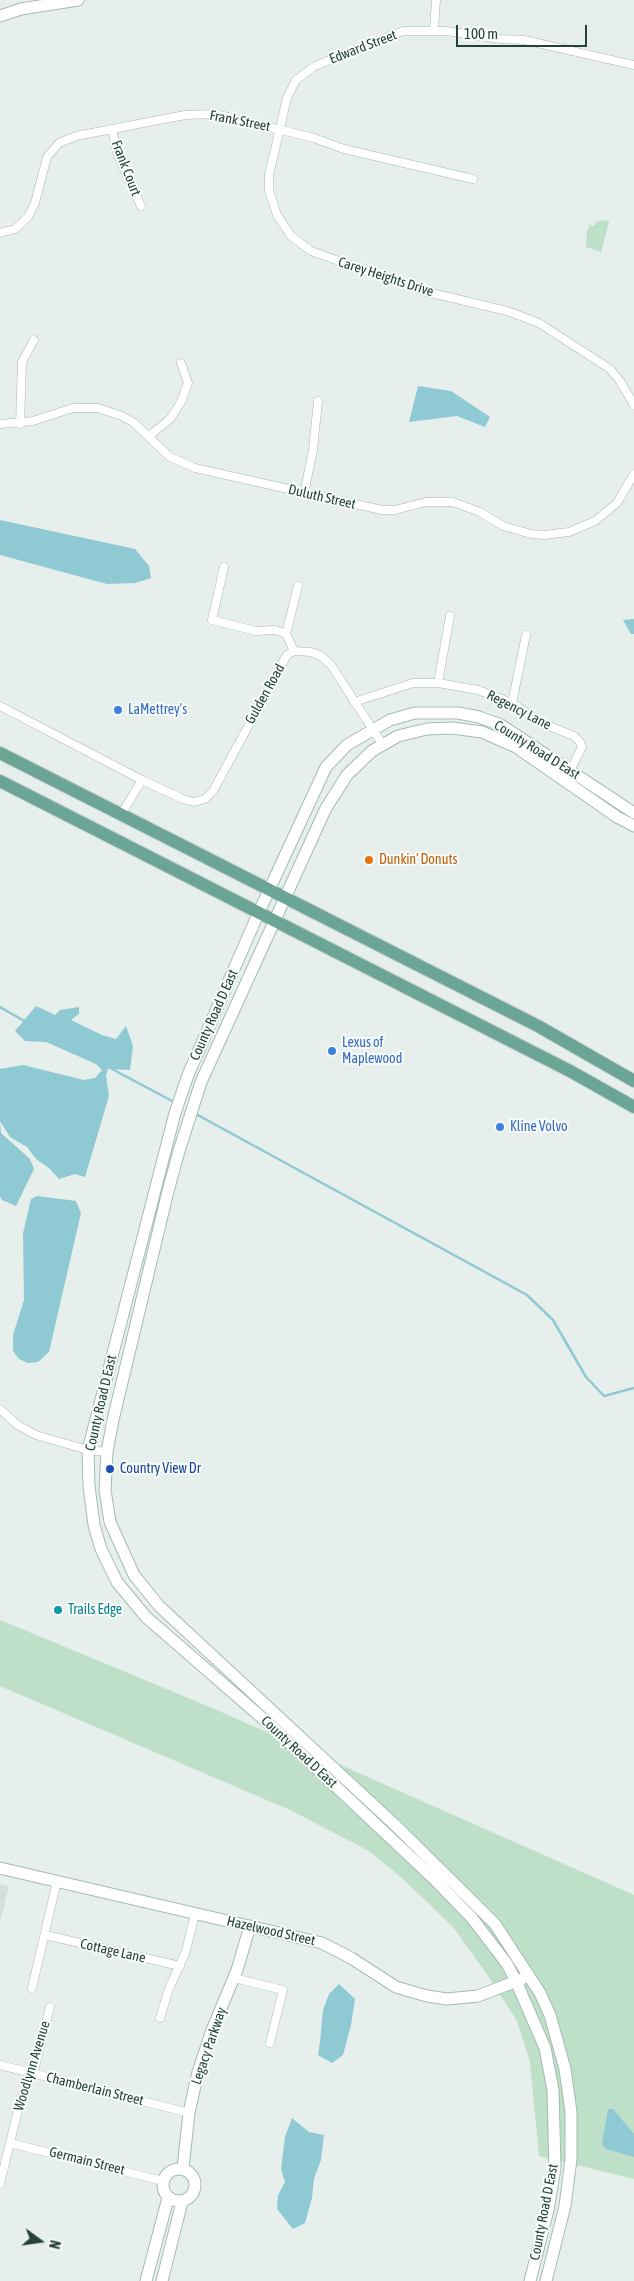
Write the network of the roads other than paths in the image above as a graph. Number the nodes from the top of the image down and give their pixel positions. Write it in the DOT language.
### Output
graph roads {
  1 [pos="78,0"];
  2 [pos="436,0"];
  3 [pos="0,16"];
  4 [pos="434,30"];
  5 [pos="634,65"];
  6 [pos="112,129"];
  7 [pos="279,130"];
  8 [pos="473,179"];
  9 [pos="141,206"];
  10 [pos="0,233"];
  11 [pos="34,340"];
  12 [pos="181,363"];
  13 [pos="318,401"];
  14 [pos="634,405"];
  15 [pos="0,424"];
  16 [pos="20,424"];
  17 [pos="149,436"];
  18 [pos="634,474"];
  19 [pos="304,494"];
  20 [pos="224,567"];
  21 [pos="298,586"];
  22 [pos="450,616"];
  23 [pos="286,634"];
  24 [pos="526,635"];
  25 [pos="294,651"];
  26 [pos="438,682"];
  27 [pos="354,702"];
  28 [pos="512,704"];
  29 [pos="0,706"];
  30 [pos="373,730"];
  31 [pos="383,745"];
  32 [pos="0,753"];
  33 [pos="570,770"];
  34 [pos="142,780"];
  35 [pos="564,780"];
  36 [pos="0,781"];
  37 [pos="634,813"];
  38 [pos="122,815"];
  39 [pos="634,826"];
  40 [pos="269,890"];
  41 [pos="285,898"];
  42 [pos="258,914"];
  43 [pos="274,922"];
  44 [pos="634,1081"];
  45 [pos="634,1107"];
  46 [pos="0,1409"];
  47 [pos="88,1450"];
  48 [pos="107,1452"];
  49 [pos="0,1868"];
  50 [pos="57,1881"];
  51 [pos="195,1914"];
  52 [pos="250,1926"];
  53 [pos="45,1935"];
  54 [pos="180,1966"];
  55 [pos="530,1976"];
  56 [pos="234,1978"];
  57 [pos="516,1981"];
  58 [pos="32,1988"];
  59 [pos="50,2007"];
  60 [pos="160,2018"];
  61 [pos="270,2043"];
  62 [pos="0,2065"];
  63 [pos="33,2073"];
  64 [pos="189,2113"];
  65 [pos="10,2143"];
  66 [pos="183,2168"];
  67 [pos="163,2181"];
  68 [pos="0,2184"];
  69 [pos="168,2198"];
  70 [pos="182,2202"];
  71 [pos="146,2281"];
  72 [pos="162,2281"];
  73 [pos="530,2281"];
  74 [pos="546,2281"];
  1 -- 3 [label="street"];
  2 -- 4 [label="street"];
  4 -- 5 [label="street, Edward Street"];
  4 -- 7 [label="street, Edward Street"];
  6 -- 7 [label="street, Frank Street"];
  6 -- 9 [label="street, Frank Court"];
  6 -- 10 [label="street, Frank Street"];
  7 -- 8 [label="street, Frank Street"];
  7 -- 14 [label="street, Carey Heights Drive"];
  11 -- 16 [label="street"];
  12 -- 17 [label="street"];
  13 -- 19 [label="street"];
  15 -- 16 [label="street, Duluth Street"];
  16 -- 17 [label="street, Duluth Street"];
  17 -- 19 [label="street, Duluth Street"];
  18 -- 19 [label="street, Duluth Street"];
  20 -- 23 [label="street"];
  21 -- 23 [label="street"];
  22 -- 26 [label="street"];
  23 -- 25 [label="street"];
  24 -- 28 [label="street"];
  25 -- 27 [label="street, Gulden Road"];
  25 -- 34 [label="street, Gulden Road"];
  26 -- 27 [label="street, Regency Lane"];
  26 -- 28 [label="street, Regency Lane"];
  27 -- 30 [label="street, Gulden Road"];
  28 -- 33 [label="street, Regency Lane"];
  29 -- 34 [label="street, Gulden Road"];
  30 -- 31 [label="street, Gulden Road"];
  30 -- 33 [label="street, County Road D East"];
  30 -- 40 [label="street, County Road D East"];
  31 -- 35 [label="street, County Road D East"];
  31 -- 41 [label="street, County Road D East"];
  32 -- 38 [label="main road"];
  33 -- 35 [label="street, Regency Lane"];
  33 -- 37 [label="street, County Road D East"];
  34 -- 38 [label="street"];
  35 -- 39 [label="street, County Road D East"];
  36 -- 42 [label="main road"];
  38 -- 40 [label="main road"];
  40 -- 41 [label="main road"];
  40 -- 42 [label="street, County Road D East"];
  41 -- 43 [label="street, County Road D East"];
  41 -- 44 [label="main road"];
  42 -- 43 [label="main road"];
  42 -- 47 [label="street, County Road D East"];
  43 -- 45 [label="main road"];
  43 -- 48 [label="street, County Road D East"];
  46 -- 47 [label="street"];
  47 -- 48 [label="street"];
  47 -- 57 [label="street, County Road D East"];
  48 -- 55 [label="street, County Road D East"];
  49 -- 50 [label="street, Hazelwood Street"];
  50 -- 51 [label="street, Hazelwood Street"];
  50 -- 53 [label="street"];
  51 -- 52 [label="street, Hazelwood Street"];
  51 -- 54 [label="street"];
  52 -- 56 [label="street, Legacy Parkway"];
  52 -- 57 [label="street, Hazelwood Street"];
  53 -- 54 [label="street, Cottage Lane"];
  53 -- 58 [label="street"];
  54 -- 60 [label="street"];
  55 -- 57 [label="street, Hazelwood Street"];
  55 -- 74 [label="street, County Road D East"];
  56 -- 61 [label="street"];
  56 -- 64 [label="street, Legacy Parkway"];
  57 -- 73 [label="street, County Road D East"];
  59 -- 63 [label="street, Woodlynn Avenue"];
  62 -- 63 [label="street, Chamberlain Street"];
  63 -- 64 [label="street, Chamberlain Street"];
  63 -- 65 [label="street, Woodlynn Avenue"];
  64 -- 66 [label="street, Legacy Parkway"];
  65 -- 67 [label="street, Germain Street"];
  65 -- 68 [label="street, Woodlynn Avenue"];
  66 -- 67 [label="street"];
  66 -- 70 [label="street"];
  67 -- 69 [label="street"];
  69 -- 70 [label="street"];
  69 -- 71 [label="street"];
  70 -- 72 [label="street"];
}
